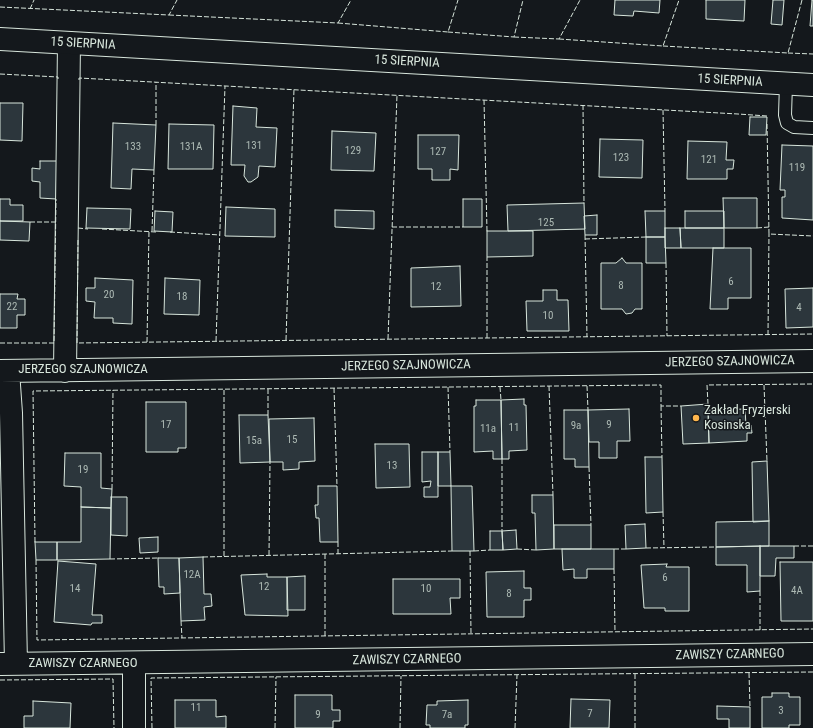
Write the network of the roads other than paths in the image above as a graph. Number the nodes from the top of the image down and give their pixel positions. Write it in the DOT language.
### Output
graph roads {
  1 [pos="0,39"];
  2 [pos="69,43"];
  3 [pos="786,84"];
  4 [pos="813,86"];
  5 [pos="813,128"];
  6 [pos="813,361"];
  7 [pos="4,371"];
  8 [pos="65,371"];
  9 [pos="813,654"];
  10 [pos="8,664"];
  11 [pos="134,664"];
  12 [pos="134,728"];
  1 -- 2 [label="street, 15 SIERPNIA"];
  2 -- 3 [label="street, 15 SIERPNIA"];
  2 -- 8 [label="street"];
  3 -- 4 [label="street, 15 SIERPNIA"];
  3 -- 5 [label="lane"];
  6 -- 8 [label="street, JERZEGO SZAJNOWICZA"];
  7 -- 8 [label="street, JERZEGO SZAJNOWICZA"];
  7 -- 10 [label="street"];
  9 -- 11 [label="street, ZAWISZY CZARNEGO"];
  10 -- 11 [label="street, ZAWISZY CZARNEGO"];
  11 -- 12 [label="street"];
}
